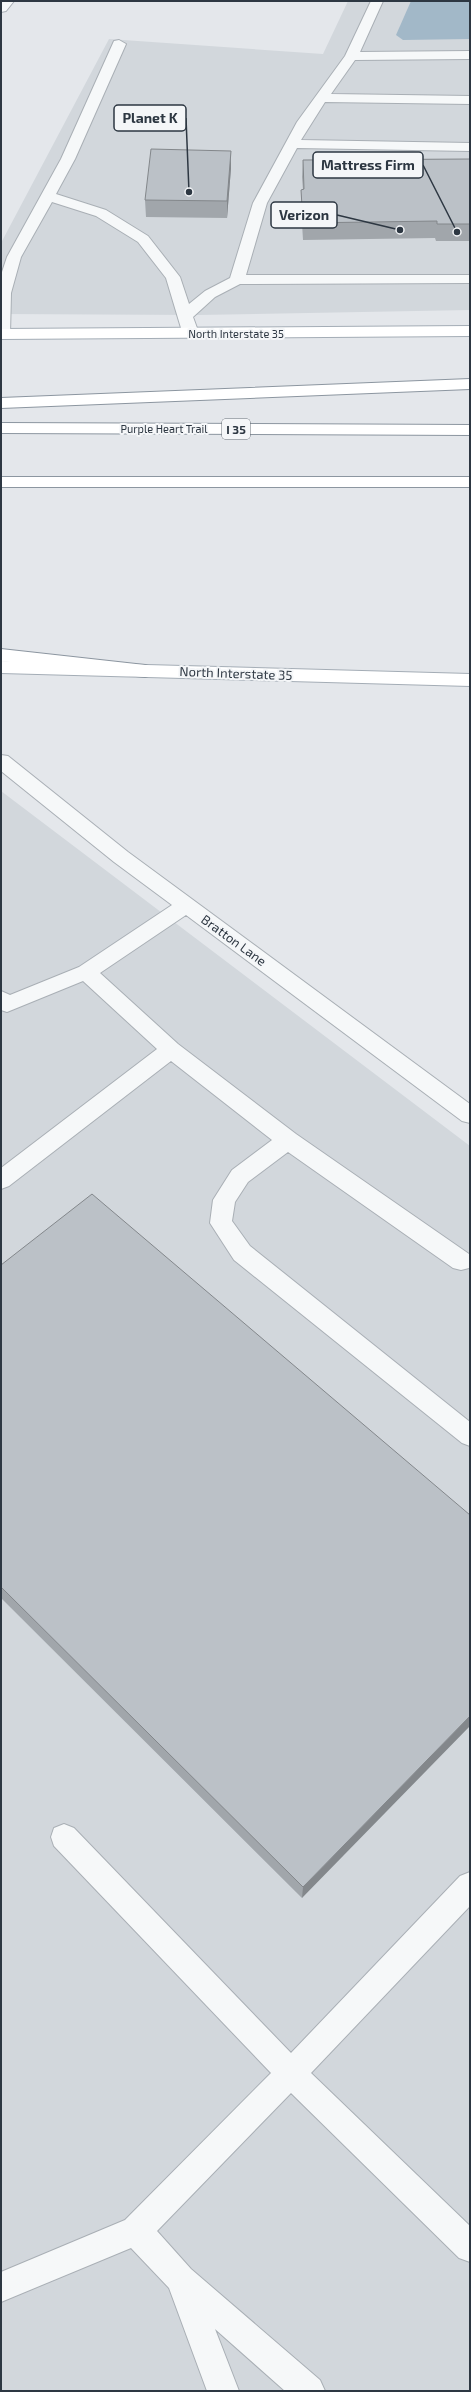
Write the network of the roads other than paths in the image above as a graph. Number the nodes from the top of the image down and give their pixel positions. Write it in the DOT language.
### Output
graph roads {
  1 [pos="8,1"];
  2 [pos="377,1"];
  3 [pos="1,8"];
  4 [pos="119,44"];
  5 [pos="470,55"];
  6 [pos="351,56"];
  7 [pos="321,98"];
  8 [pos="470,100"];
  9 [pos="292,144"];
  10 [pos="470,147"];
  11 [pos="48,196"];
  12 [pos="470,279"];
  13 [pos="238,280"];
  14 [pos="185,316"];
  15 [pos="470,331"];
  16 [pos="190,333"];
  17 [pos="1,334"];
  18 [pos="470,384"];
  19 [pos="1,403"];
  20 [pos="1,428"];
  21 [pos="470,430"];
  22 [pos="1,482"];
  23 [pos="470,482"];
  24 [pos="1,655"];
  25 [pos="1,667"];
  26 [pos="145,671"];
  27 [pos="470,680"];
  28 [pos="1,761"];
  29 [pos="186,905"];
  30 [pos="86,972"];
  31 [pos="1,999"];
  32 [pos="171,1050"];
  33 [pos="470,1115"];
  34 [pos="288,1140"];
  35 [pos="1,1180"];
  36 [pos="467,1260"];
  37 [pos="470,1436"];
  38 [pos="64,1837"];
  39 [pos="470,1886"];
  40 [pos="291,2073"];
  41 [pos="136,2231"];
  42 [pos="470,2247"];
  43 [pos="180,2278"];
  44 [pos="1,2287"];
  45 [pos="223,2391"];
  46 [pos="309,2391"];
  1 -- 3 [label="street"];
  2 -- 6 [label="street"];
  4 -- 11 [label="street"];
  5 -- 6 [label="street"];
  6 -- 7 [label="street"];
  7 -- 8 [label="street"];
  7 -- 9 [label="street"];
  9 -- 10 [label="street"];
  9 -- 13 [label="street"];
  11 -- 14 [label="street"];
  11 -- 17 [label="street"];
  12 -- 13 [label="street"];
  13 -- 14 [label="street"];
  14 -- 16 [label="street"];
  15 -- 16 [label="main road, North Interstate 35"];
  16 -- 17 [label="main road, North Interstate 35"];
  18 -- 19 [label="main road"];
  20 -- 21 [label="main road, Purple Heart Trail / I 35"];
  22 -- 23 [label="main road"];
  24 -- 26 [label="main road"];
  25 -- 26 [label="main road, North Interstate 35"];
  26 -- 27 [label="main road, North Interstate 35"];
  28 -- 29 [label="street, Bratton Lane"];
  29 -- 30 [label="street"];
  29 -- 33 [label="street, Bratton Lane"];
  30 -- 31 [label="street"];
  30 -- 32 [label="street"];
  32 -- 34 [label="street"];
  32 -- 35 [label="street"];
  34 -- 36 [label="street"];
  34 -- 37 [label="street"];
  38 -- 40 [label="street"];
  39 -- 40 [label="street"];
  40 -- 41 [label="street"];
  40 -- 42 [label="street"];
  41 -- 43 [label="street"];
  41 -- 44 [label="street"];
  43 -- 45 [label="street"];
  43 -- 46 [label="street"];
}
